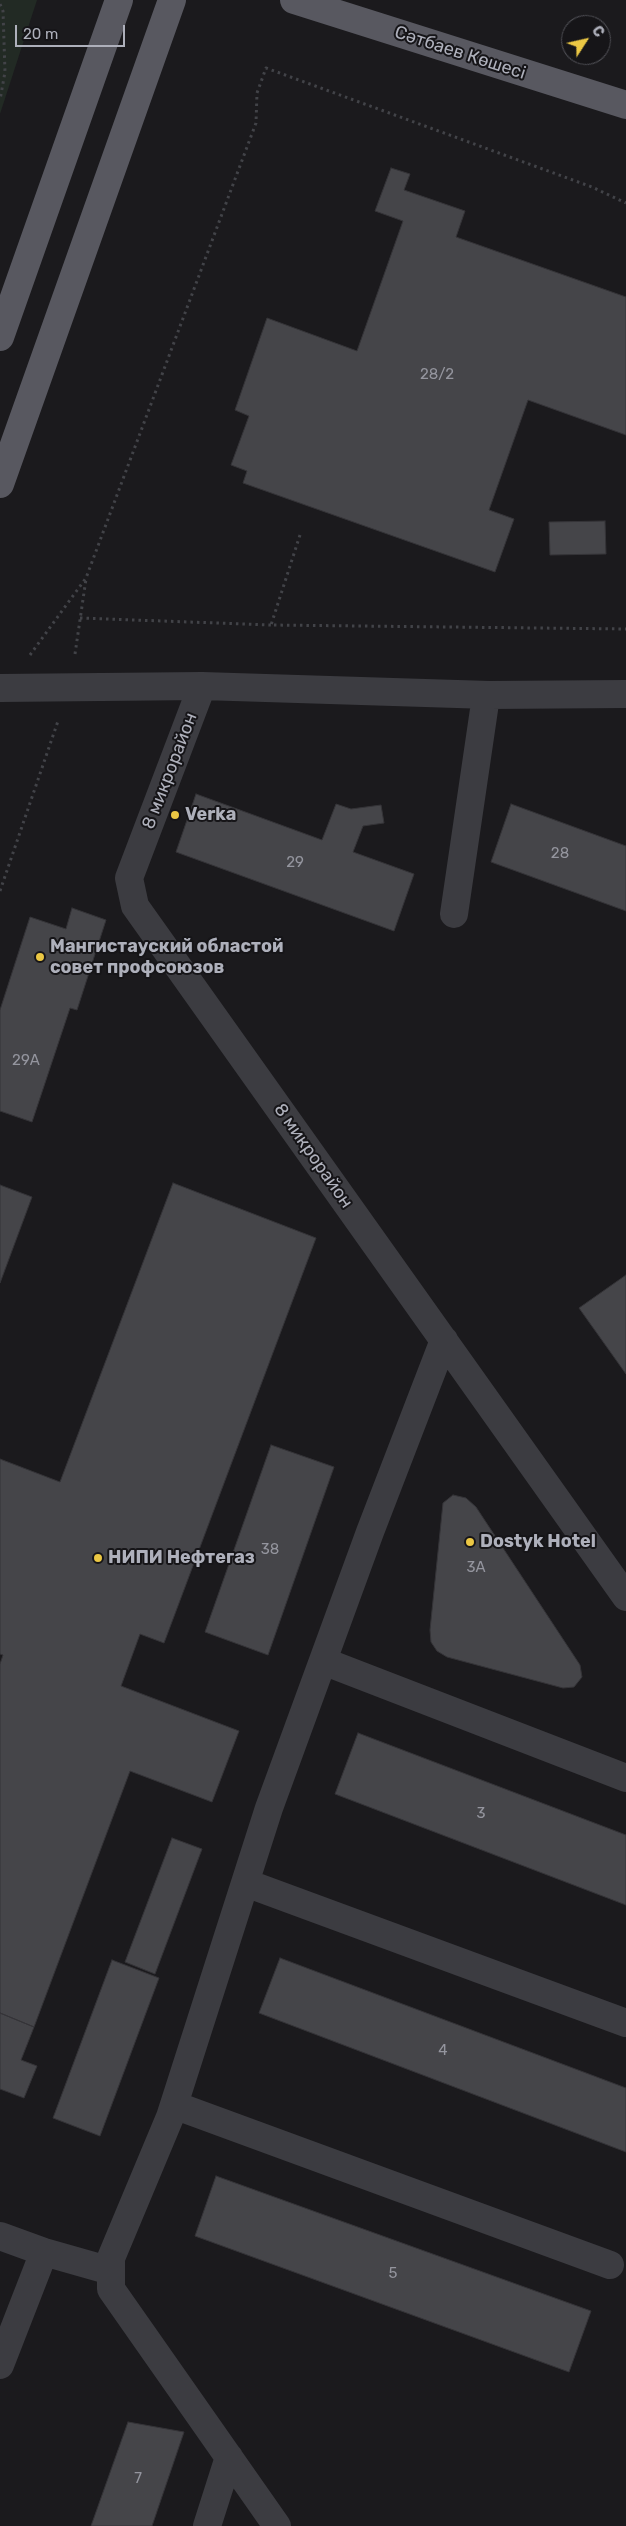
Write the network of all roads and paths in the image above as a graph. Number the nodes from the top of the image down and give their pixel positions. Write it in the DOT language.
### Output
graph roads {
  1 [pos="119,0"];
  2 [pos="172,0"];
  3 [pos="294,0"];
  4 [pos="0,4"];
  5 [pos="0,100"];
  6 [pos="626,105"];
  7 [pos="626,203"];
  8 [pos="0,337"];
  9 [pos="0,484"];
  10 [pos="300,535"];
  11 [pos="86,578"];
  12 [pos="80,618"];
  13 [pos="271,625"];
  14 [pos="626,628"];
  15 [pos="202,686"];
  16 [pos="70,687"];
  17 [pos="3,688"];
  18 [pos="626,694"];
  19 [pos="489,695"];
  20 [pos="0,891"];
  21 [pos="454,914"];
  22 [pos="444,1340"];
  23 [pos="626,1597"];
  24 [pos="323,1661"];
  25 [pos="626,1778"];
  26 [pos="246,1883"];
  27 [pos="626,2023"];
  28 [pos="174,2105"];
  29 [pos="0,2236"];
  30 [pos="44,2252"];
  31 [pos="610,2265"];
  32 [pos="111,2271"];
  33 [pos="0,2365"];
  34 [pos="229,2457"];
  35 [pos="207,2526"];
  36 [pos="278,2526"];
  1 -- 8 [label="main road"];
  2 -- 9 [label="main road"];
  3 -- 6 [label="main road, Сәтбаев Көшесі"];
  4 -- 5 [label="path"];
  7 -- 11 [label="path"];
  10 -- 13 [label="path"];
  11 -- 12 [label="path"];
  11 -- 17 [label="path"];
  12 -- 13 [label="path"];
  12 -- 16 [label="path"];
  13 -- 14 [label="path"];
  15 -- 16 [label="street"];
  15 -- 19 [label="street"];
  15 -- 22 [label="street, 8 микрорайон"];
  16 -- 17 [label="street"];
  16 -- 20 [label="path"];
  18 -- 19 [label="street"];
  19 -- 21 [label="street"];
  22 -- 23 [label="street, 8 микрорайон"];
  22 -- 24 [label="street"];
  24 -- 25 [label="street"];
  24 -- 26 [label="street"];
  26 -- 27 [label="street"];
  26 -- 28 [label="street"];
  28 -- 31 [label="street"];
  28 -- 32 [label="street"];
  29 -- 30 [label="street"];
  30 -- 32 [label="street"];
  30 -- 33 [label="street"];
  32 -- 34 [label="street"];
  34 -- 35 [label="street"];
  34 -- 36 [label="street"];
}
